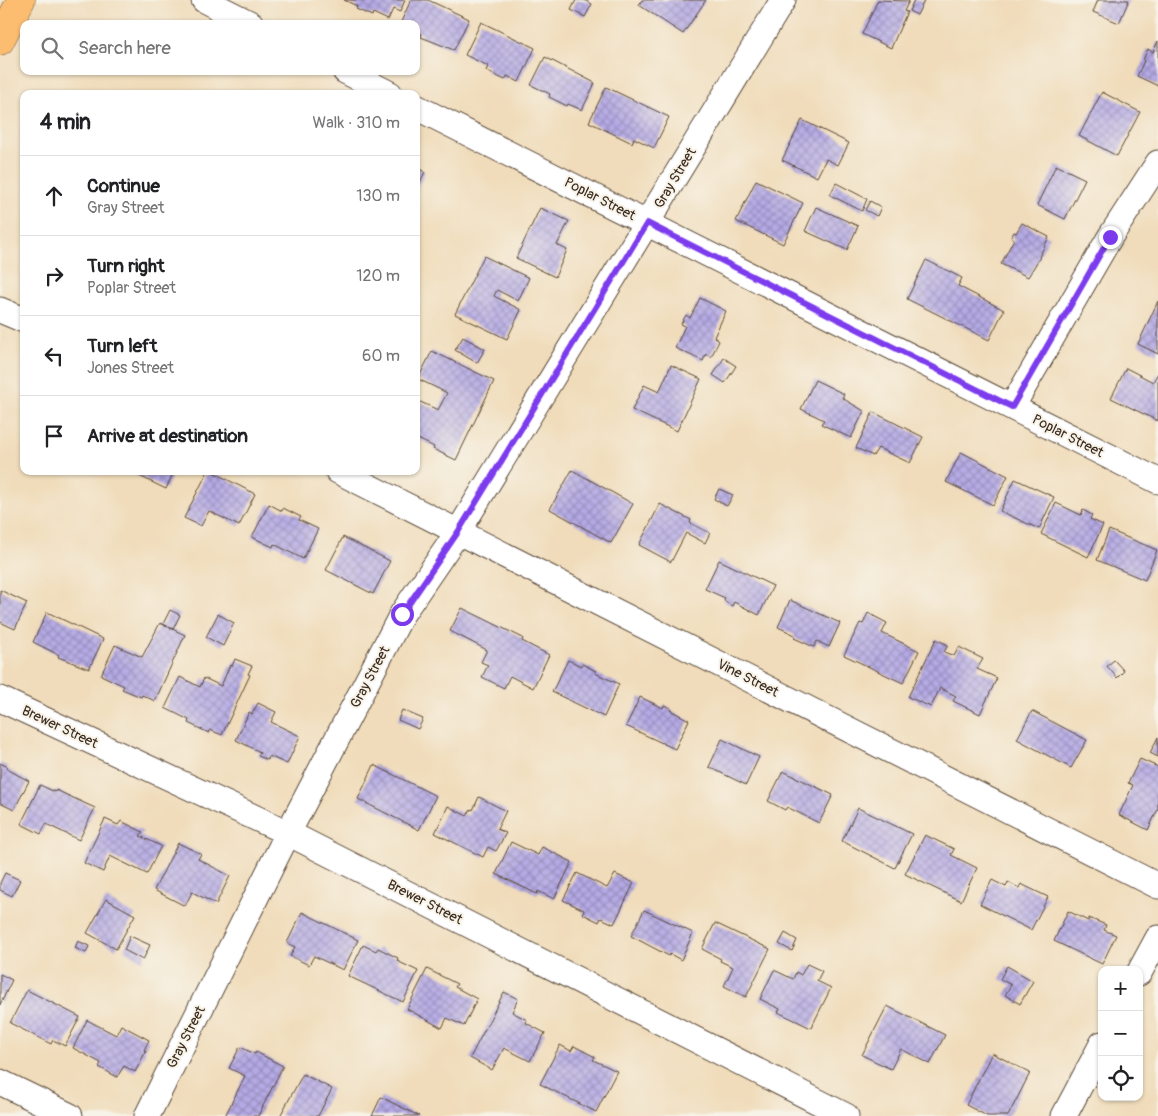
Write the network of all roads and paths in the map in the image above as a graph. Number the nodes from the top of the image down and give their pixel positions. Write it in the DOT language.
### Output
graph roads {
  1 [pos="21,0"];
  2 [pos="204,0"];
  3 [pos="783,0"];
  4 [pos="243,20"];
  5 [pos="0,41"];
  6 [pos="353,75"];
  7 [pos="382,90"];
  8 [pos="420,109"];
  9 [pos="1158,163"];
  10 [pos="647,223"];
  11 [pos="0,310"];
  12 [pos="20,318"];
  13 [pos="1012,407"];
  14 [pos="346,475"];
  15 [pos="1158,481"];
  16 [pos="458,532"];
  17 [pos="0,699"];
  18 [pos="288,833"];
  19 [pos="1158,886"];
  20 [pos="1158,938"];
  21 [pos="1143,966"];
  22 [pos="1098,1052"];
  23 [pos="0,1082"];
  24 [pos="70,1116"];
  25 [pos="147,1116"];
  26 [pos="846,1116"];
  27 [pos="1064,1116"];
  1 -- 5 [label="main road"];
  2 -- 4 [label="street"];
  3 -- 10 [label="street, Gray Street"];
  6 -- 7 [label="street"];
  8 -- 10 [label="street, Poplar Street"];
  9 -- 13 [label="street"];
  10 -- 13 [label="street, Poplar Street"];
  10 -- 16 [label="street, Gray Street"];
  11 -- 12 [label="street"];
  13 -- 15 [label="street, Poplar Street"];
  14 -- 16 [label="street, Vine Street"];
  16 -- 18 [label="street, Gray Street"];
  16 -- 19 [label="street, Vine Street"];
  17 -- 18 [label="street, Brewer Street"];
  18 -- 25 [label="street, Gray Street"];
  18 -- 26 [label="street, Brewer Street"];
  20 -- 21 [label="street"];
  22 -- 27 [label="street"];
  23 -- 24 [label="street"];
}
